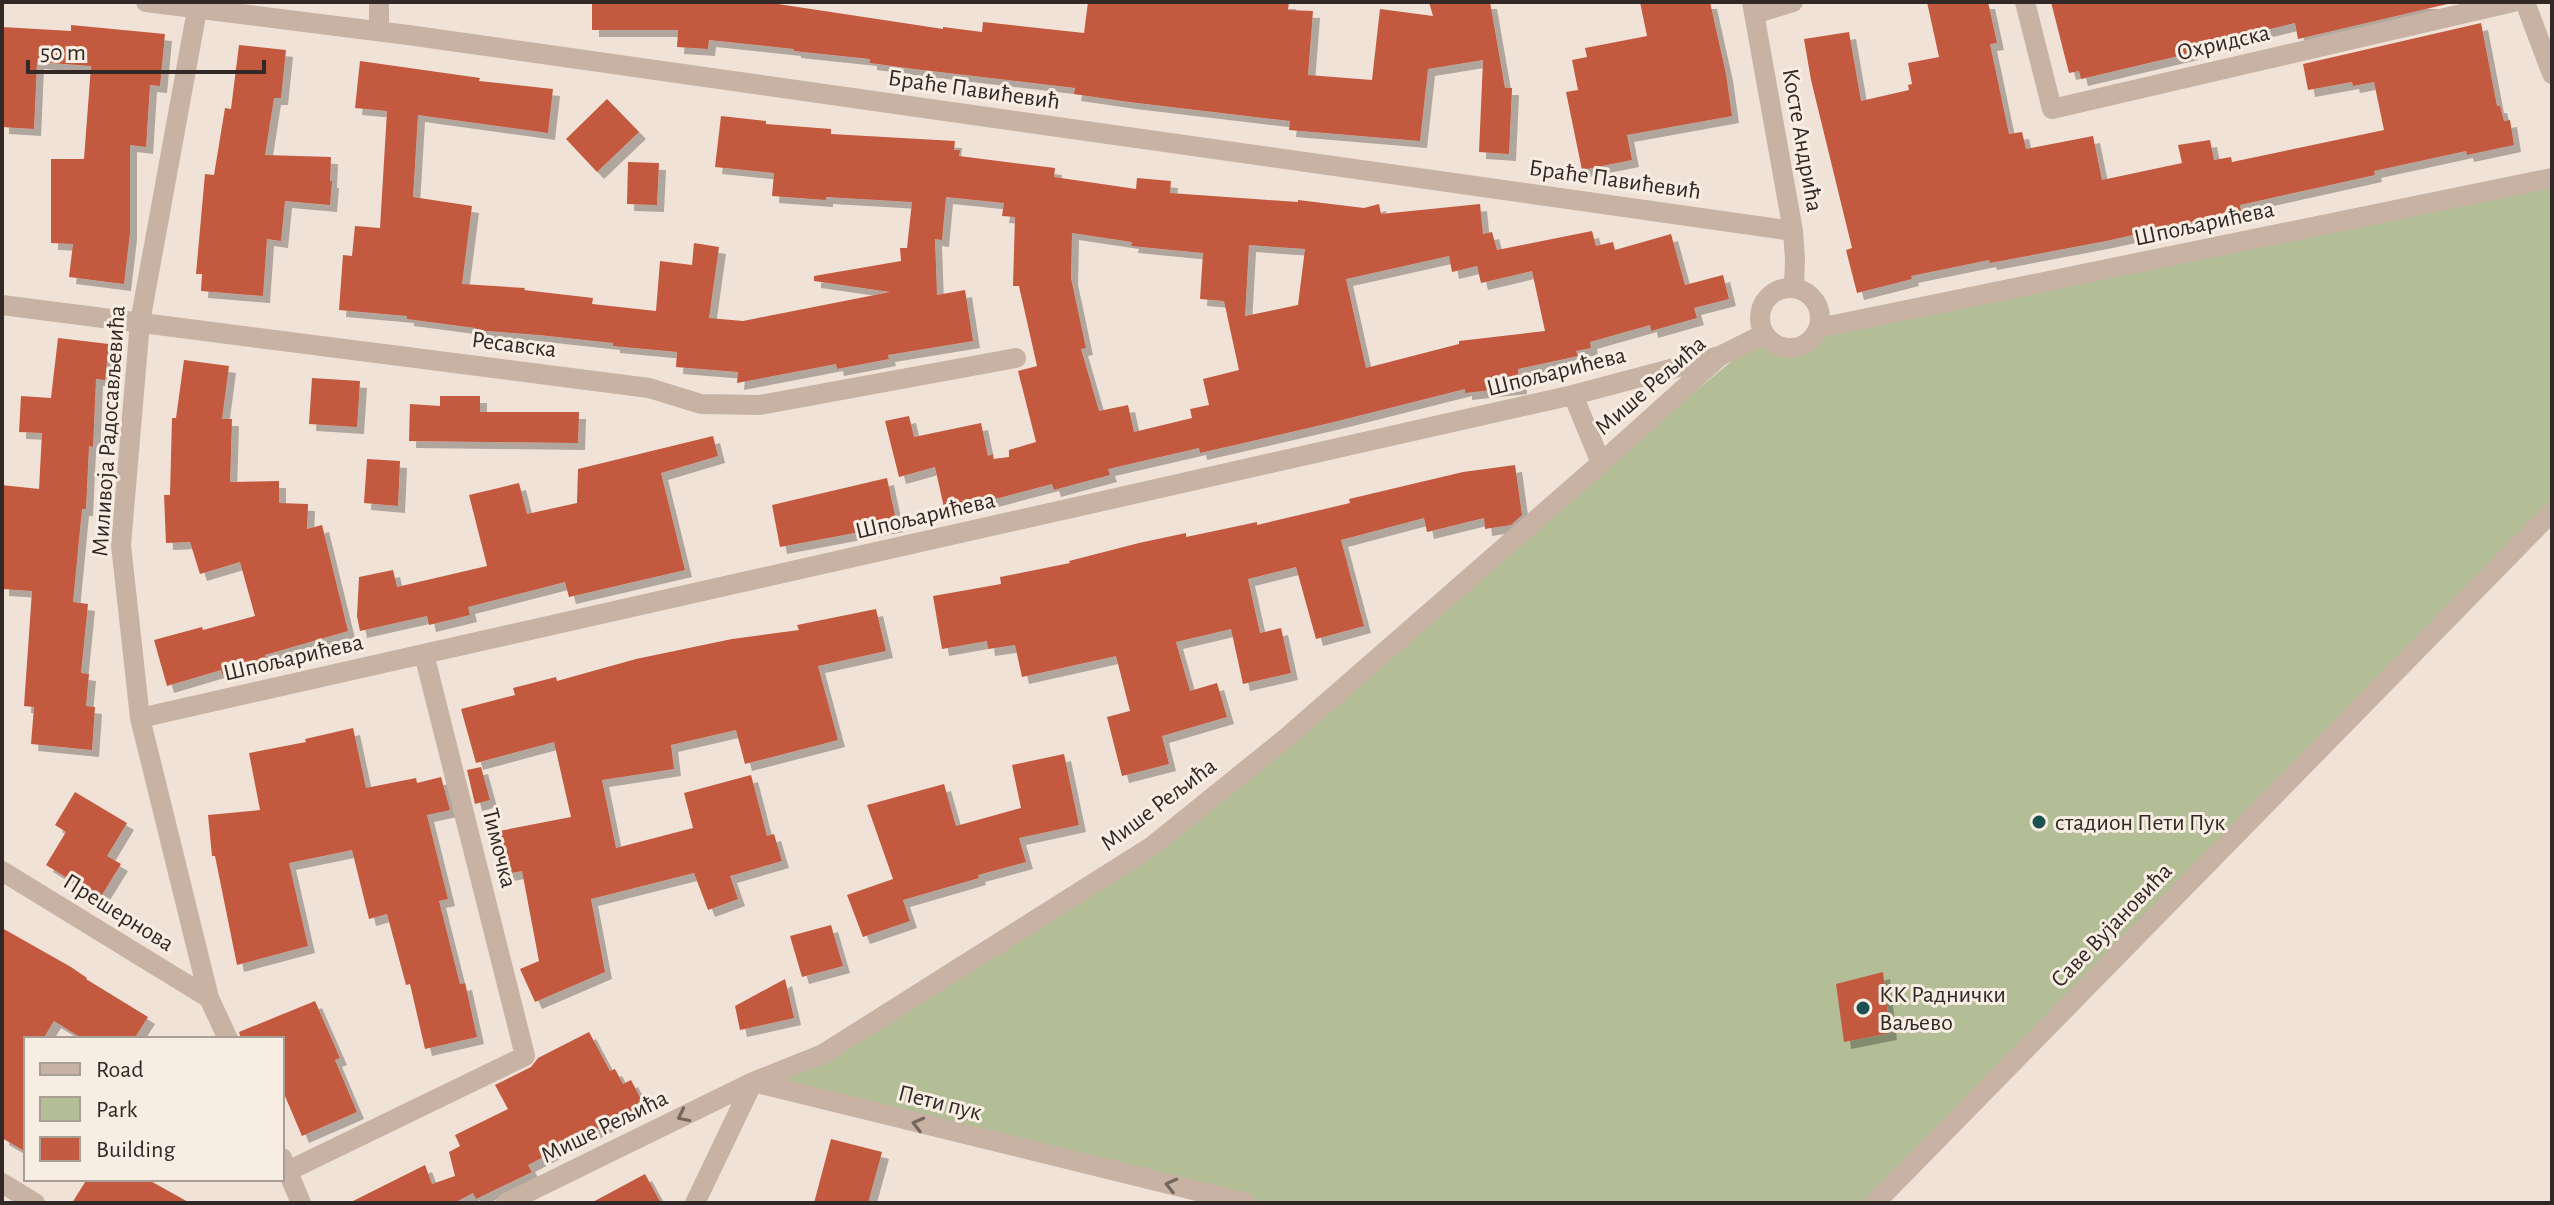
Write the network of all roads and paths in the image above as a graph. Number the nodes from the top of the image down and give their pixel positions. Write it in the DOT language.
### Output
graph roads {
  1 [pos="146,2"];
  2 [pos="379,2"];
  3 [pos="1793,2"];
  4 [pos="2025,2"];
  5 [pos="2513,2"];
  6 [pos="2525,2"];
  7 [pos="1753,8"];
  8 [pos="197,10"];
  9 [pos="379,31"];
  10 [pos="2552,74"];
  11 [pos="2552,178"];
  12 [pos="1793,231"];
  13 [pos="1794,287"];
  14 [pos="2,305"];
  15 [pos="140,322"];
  16 [pos="1819,328"];
  17 [pos="1764,334"];
  18 [pos="1720,356"];
  19 [pos="1016,358"];
  20 [pos="1573,395"];
  21 [pos="1601,463"];
  22 [pos="2552,512"];
  23 [pos="424,654"];
  24 [pos="140,718"];
  25 [pos="2,871"];
  26 [pos="209,998"];
  27 [pos="227,1037"];
  28 [pos="753,1082"];
  29 [pos="285,1165"];
  30 [pos="2,1183"];
  31 [pos="35,1203"];
  32 [pos="301,1203"];
  33 [pos="506,1203"];
  34 [pos="695,1203"];
  35 [pos="1246,1203"];
  36 [pos="1875,1203"];
  1 -- 8 [label="street, Браће Павићевић"];
  2 -- 9 [label="street"];
  3 -- 7 [label="street"];
  4 -- 5 [label="street, Охридска"];
  6 -- 10 [label="street"];
  7 -- 12 [label="street, Косте Андрића"];
  8 -- 9 [label="street, Браће Павићевић"];
  8 -- 15 [label="street, Миливоја Радосављевића"];
  9 -- 12 [label="street, Браће Павићевић"];
  11 -- 16 [label="street, Шпољарићева"];
  12 -- 13 [label="street, Косте Андрића"];
  13 -- 16 [label="street"];
  13 -- 17 [label="street"];
  14 -- 15 [label="street, Ресавска"];
  15 -- 19 [label="street, Ресавска"];
  15 -- 24 [label="street, Миливоја Радосављевића"];
  16 -- 17 [label="street"];
  17 -- 18 [label="street, Мише Рељића"];
  18 -- 20 [label="street, Шпољарићева"];
  18 -- 21 [label="street, Мише Рељића"];
  20 -- 21 [label="street"];
  20 -- 23 [label="street, Шпољарићева"];
  21 -- 28 [label="street, Мише Рељића"];
  22 -- 36 [label="street, Саве Вујановића"];
  23 -- 24 [label="street, Шпољарићева"];
  23 -- 29 [label="street, Тимочка"];
  24 -- 26 [label="street, Миливоја Радосављевића"];
  25 -- 26 [label="street, Прешернова"];
  26 -- 27 [label="street, Миливоја Радосављевића"];
  28 -- 33 [label="street, Мише Рељића, one-way"];
  28 -- 34 [label="street"];
  35 -- 28 [label="street, Пети пук, one-way"];
  29 -- 32 [label="street"];
  30 -- 31 [label="street"];
}
